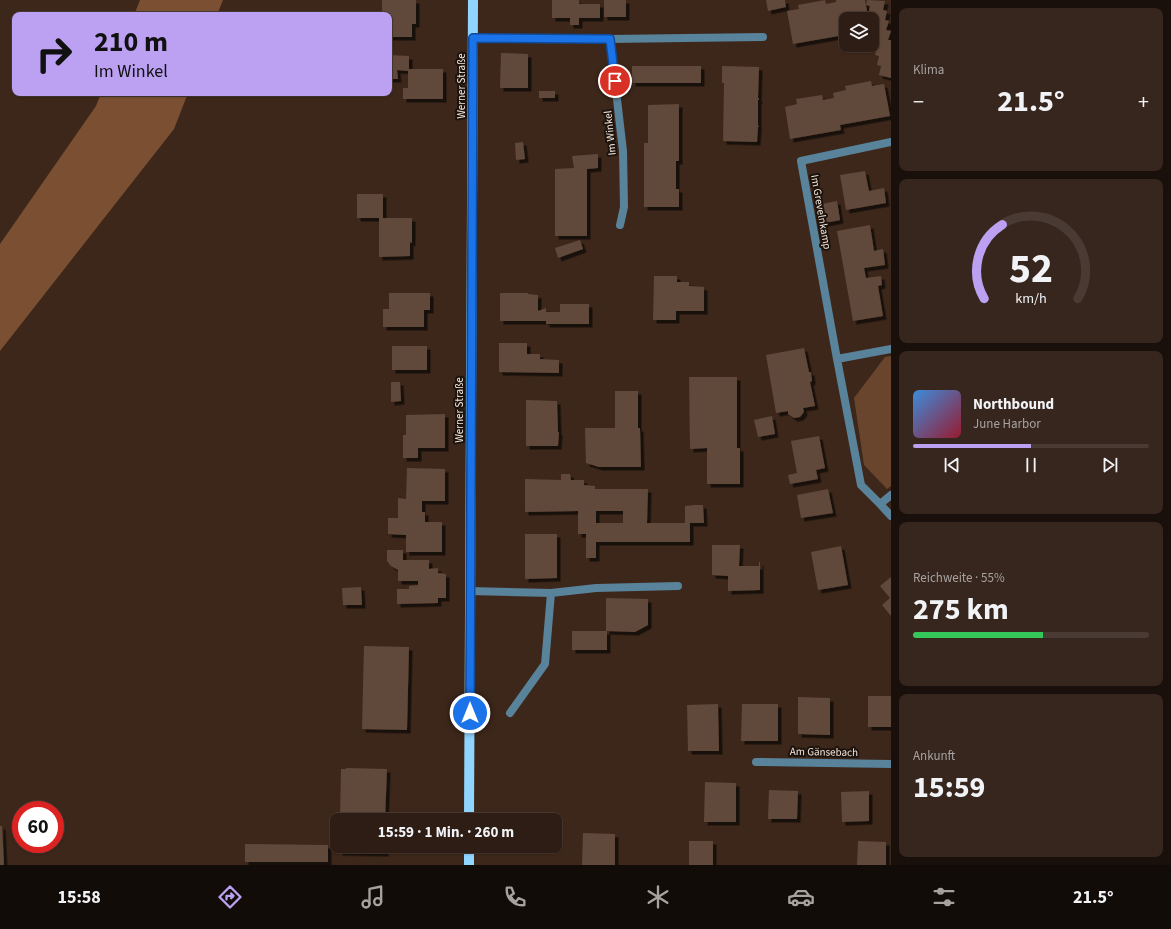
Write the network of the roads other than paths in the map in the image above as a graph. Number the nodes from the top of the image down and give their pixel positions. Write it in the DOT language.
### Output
graph roads {
  1 [pos="474,0"];
  2 [pos="764,36"];
  3 [pos="473,38"];
  4 [pos="610,39"];
  5 [pos="891,142"];
  6 [pos="620,225"];
  7 [pos="891,348"];
  8 [pos="837,359"];
  9 [pos="891,495"];
  10 [pos="880,504"];
  11 [pos="891,516"];
  12 [pos="678,586"];
  13 [pos="470,591"];
  14 [pos="551,593"];
  15 [pos="510,713"];
  16 [pos="756,762"];
  17 [pos="891,764"];
  18 [pos="469,813"];
  19 [pos="469,853"];
  20 [pos="469,865"];
  1 -- 3 [label="main road, Werner Straße"];
  2 -- 4 [label="street"];
  3 -- 4 [label="street"];
  3 -- 13 [label="main road, Werner Straße"];
  4 -- 6 [label="street, Im Winkel"];
  5 -- 8 [label="street, Im Grevelnkamp"];
  7 -- 8 [label="street"];
  8 -- 10 [label="street, Im Grevelnkamp"];
  9 -- 10 [label="street"];
  10 -- 11 [label="street, Im Grevelnkamp"];
  12 -- 14 [label="street"];
  13 -- 14 [label="street"];
  13 -- 18 [label="main road, Werner Straße"];
  14 -- 15 [label="street"];
  16 -- 17 [label="street, Am Gänsebach"];
  19 -- 20 [label="main road"];
}
